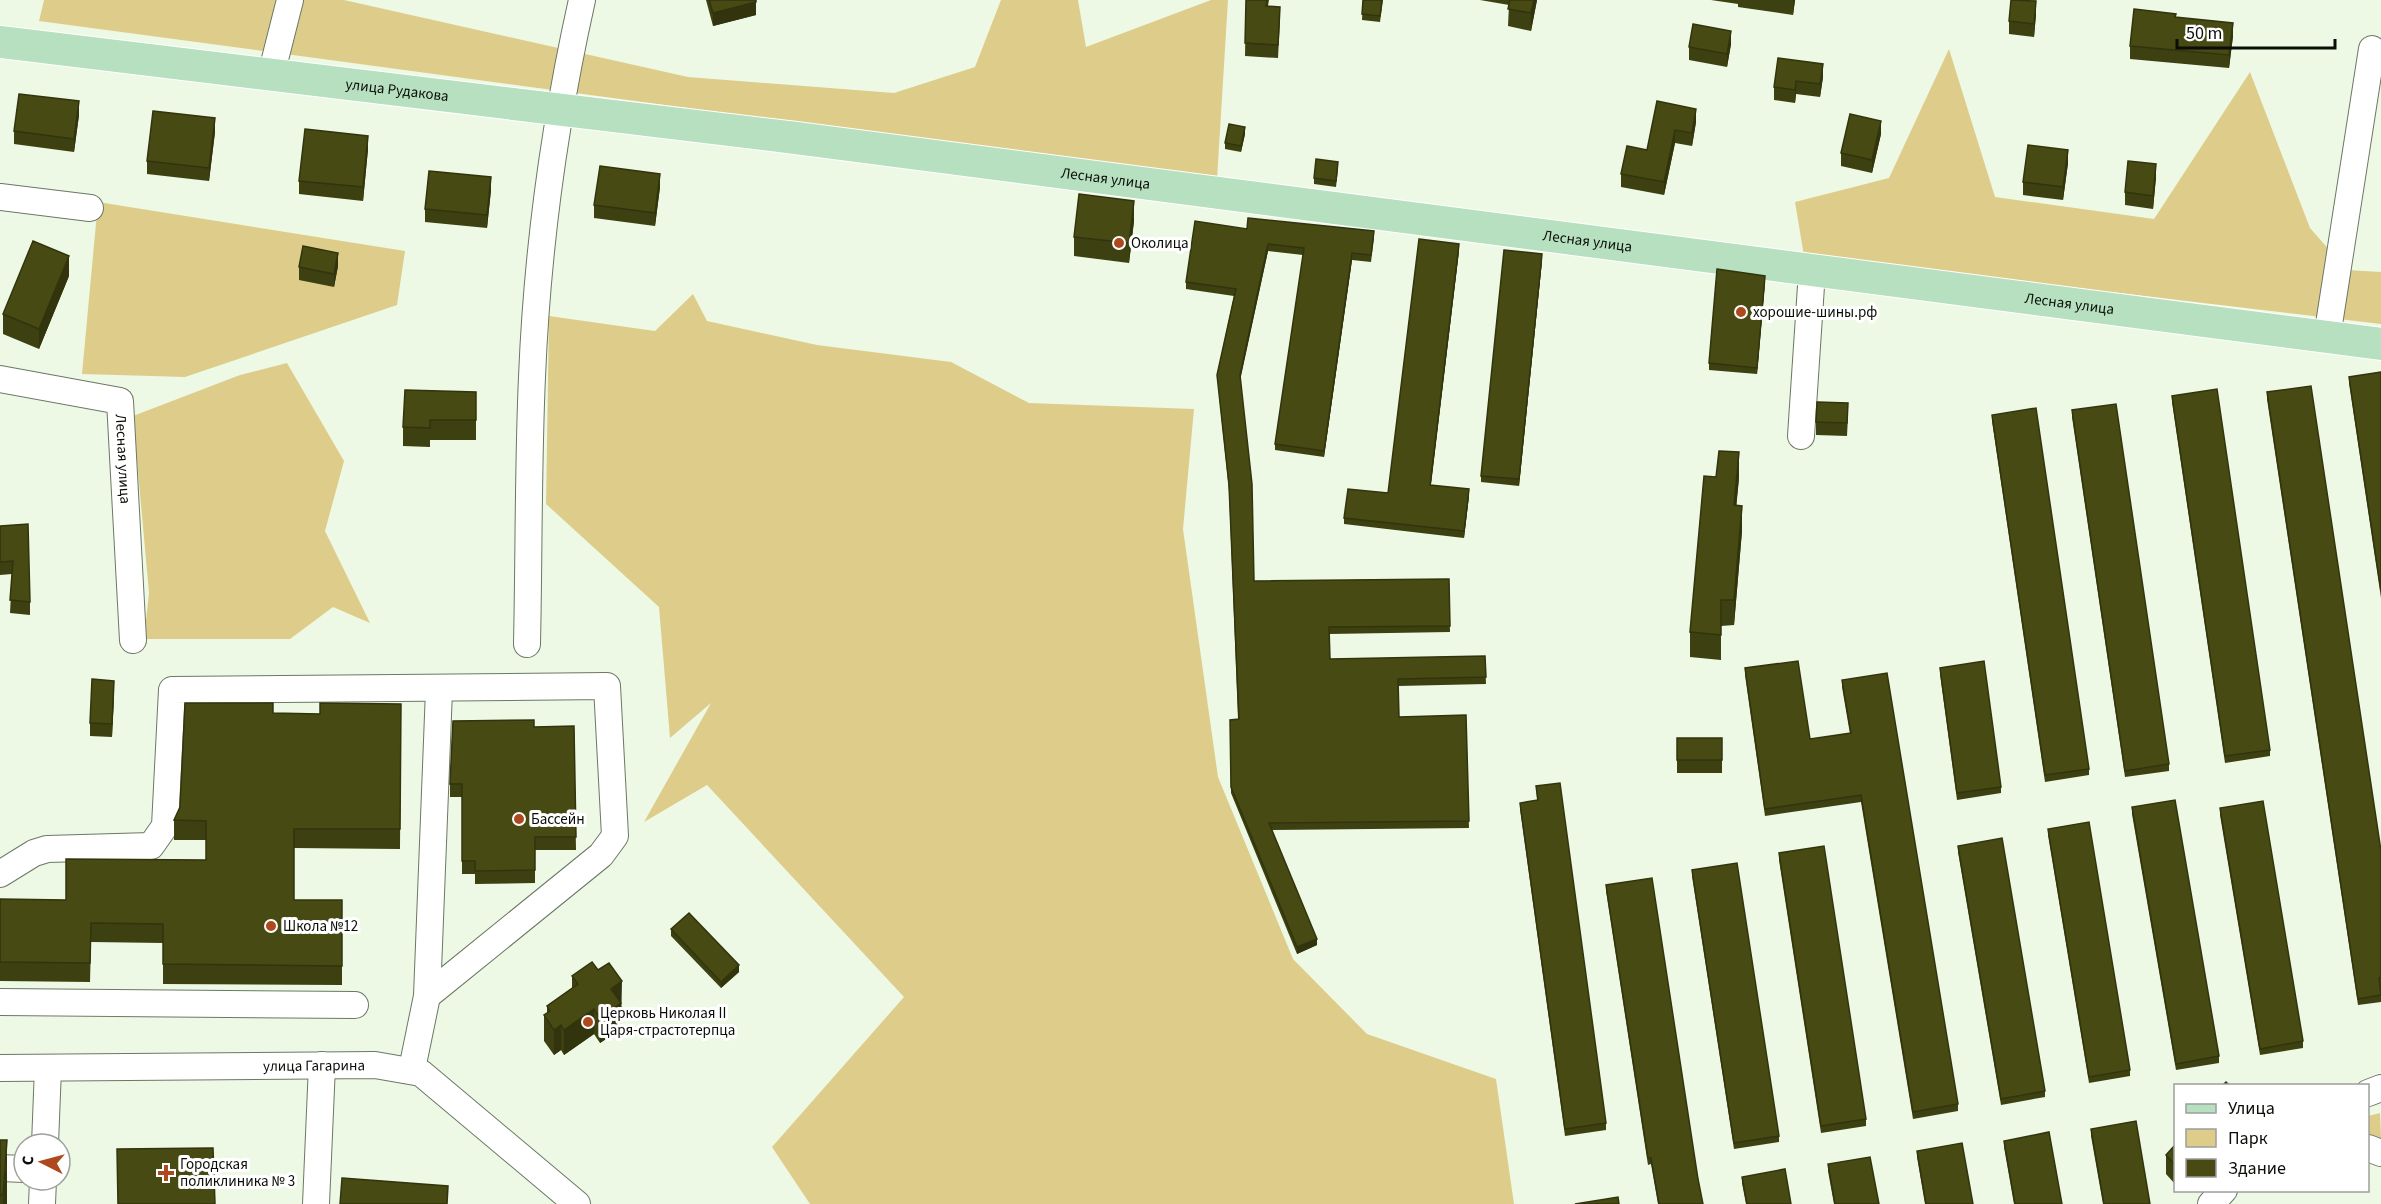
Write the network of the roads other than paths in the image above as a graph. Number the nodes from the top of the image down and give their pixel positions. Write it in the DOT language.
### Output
graph roads {
  1 [pos="290,0"];
  2 [pos="582,0"];
  3 [pos="0,42"];
  4 [pos="2372,49"];
  5 [pos="271,75"];
  6 [pos="560,110"];
  7 [pos="796,138"];
  8 [pos="0,197"];
  9 [pos="90,208"];
  10 [pos="1812,271"];
  11 [pos="2327,338"];
  12 [pos="2381,344"];
  13 [pos="0,379"];
  14 [pos="1802,436"];
  15 [pos="133,640"];
  16 [pos="527,645"];
  17 [pos="439,690"];
  18 [pos="0,874"];
  19 [pos="427,996"];
  20 [pos="0,1002"];
  21 [pos="355,1005"];
  22 [pos="322,1065"];
  23 [pos="0,1068"];
  24 [pos="48,1068"];
  25 [pos="412,1069"];
  26 [pos="45,1132"];
  27 [pos="2223,1192"];
  28 [pos="316,1204"];
  29 [pos="577,1204"];
  30 [pos="2211,1204"];
  1 -- 5 [label="street"];
  2 -- 6 [label="street"];
  3 -- 5 [label="main road, улица Рудакова"];
  4 -- 11 [label="street"];
  5 -- 6 [label="main road, улица Рудакова"];
  6 -- 7 [label="main road, улица Рудакова"];
  6 -- 16 [label="street"];
  7 -- 10 [label="main road, Лесная улица"];
  8 -- 9 [label="street"];
  10 -- 11 [label="main road, Лесная улица"];
  10 -- 14 [label="street"];
  11 -- 12 [label="main road, Лесная улица"];
  13 -- 15 [label="street, Лесная улица"];
  17 -- 18 [label="street"];
  17 -- 19 [label="street"];
  17 -- 19 [label="street"];
  19 -- 25 [label="street"];
  20 -- 21 [label="street"];
  22 -- 24 [label="street, улица Гагарина"];
  22 -- 25 [label="street, улица Гагарина"];
  22 -- 28 [label="street"];
  23 -- 24 [label="street, улица Гагарина"];
  24 -- 26 [label="street"];
  25 -- 29 [label="street, улица Гагарина"];
  27 -- 30 [label="street"];
}
